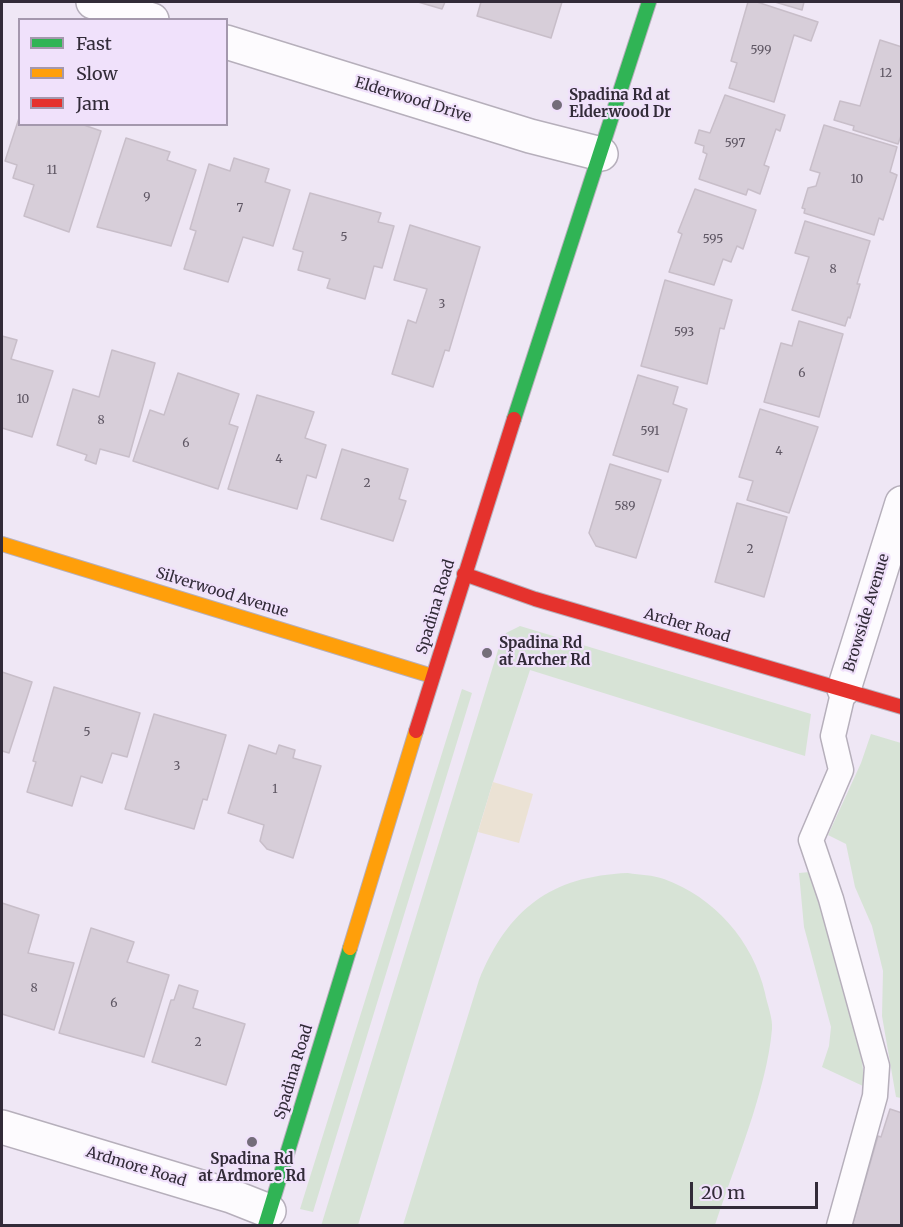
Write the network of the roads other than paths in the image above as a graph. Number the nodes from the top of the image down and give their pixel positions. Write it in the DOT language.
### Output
graph roads {
  1 [pos="93,2"];
  2 [pos="649,2"];
  3 [pos="145,18"];
  4 [pos="228,43"];
  5 [pos="601,154"];
  6 [pos="902,503"];
  7 [pos="2,544"];
  8 [pos="464,574"];
  9 [pos="432,676"];
  10 [pos="844,689"];
  11 [pos="902,707"];
  12 [pos="2,1127"];
  13 [pos="267,1218"];
  14 [pos="839,1226"];
  1 -- 3 [label="street"];
  2 -- 5 [label="street, Spadina Road"];
  4 -- 5 [label="street, Elderwood Drive"];
  5 -- 8 [label="street, Spadina Road"];
  6 -- 10 [label="street, Browside Avenue"];
  7 -- 9 [label="street, Silverwood Avenue"];
  8 -- 9 [label="street, Spadina Road"];
  8 -- 10 [label="street, Archer Road"];
  9 -- 13 [label="street, Spadina Road"];
  10 -- 11 [label="street, Archer Road"];
  10 -- 14 [label="lane"];
  12 -- 13 [label="street, Ardmore Road"];
}
